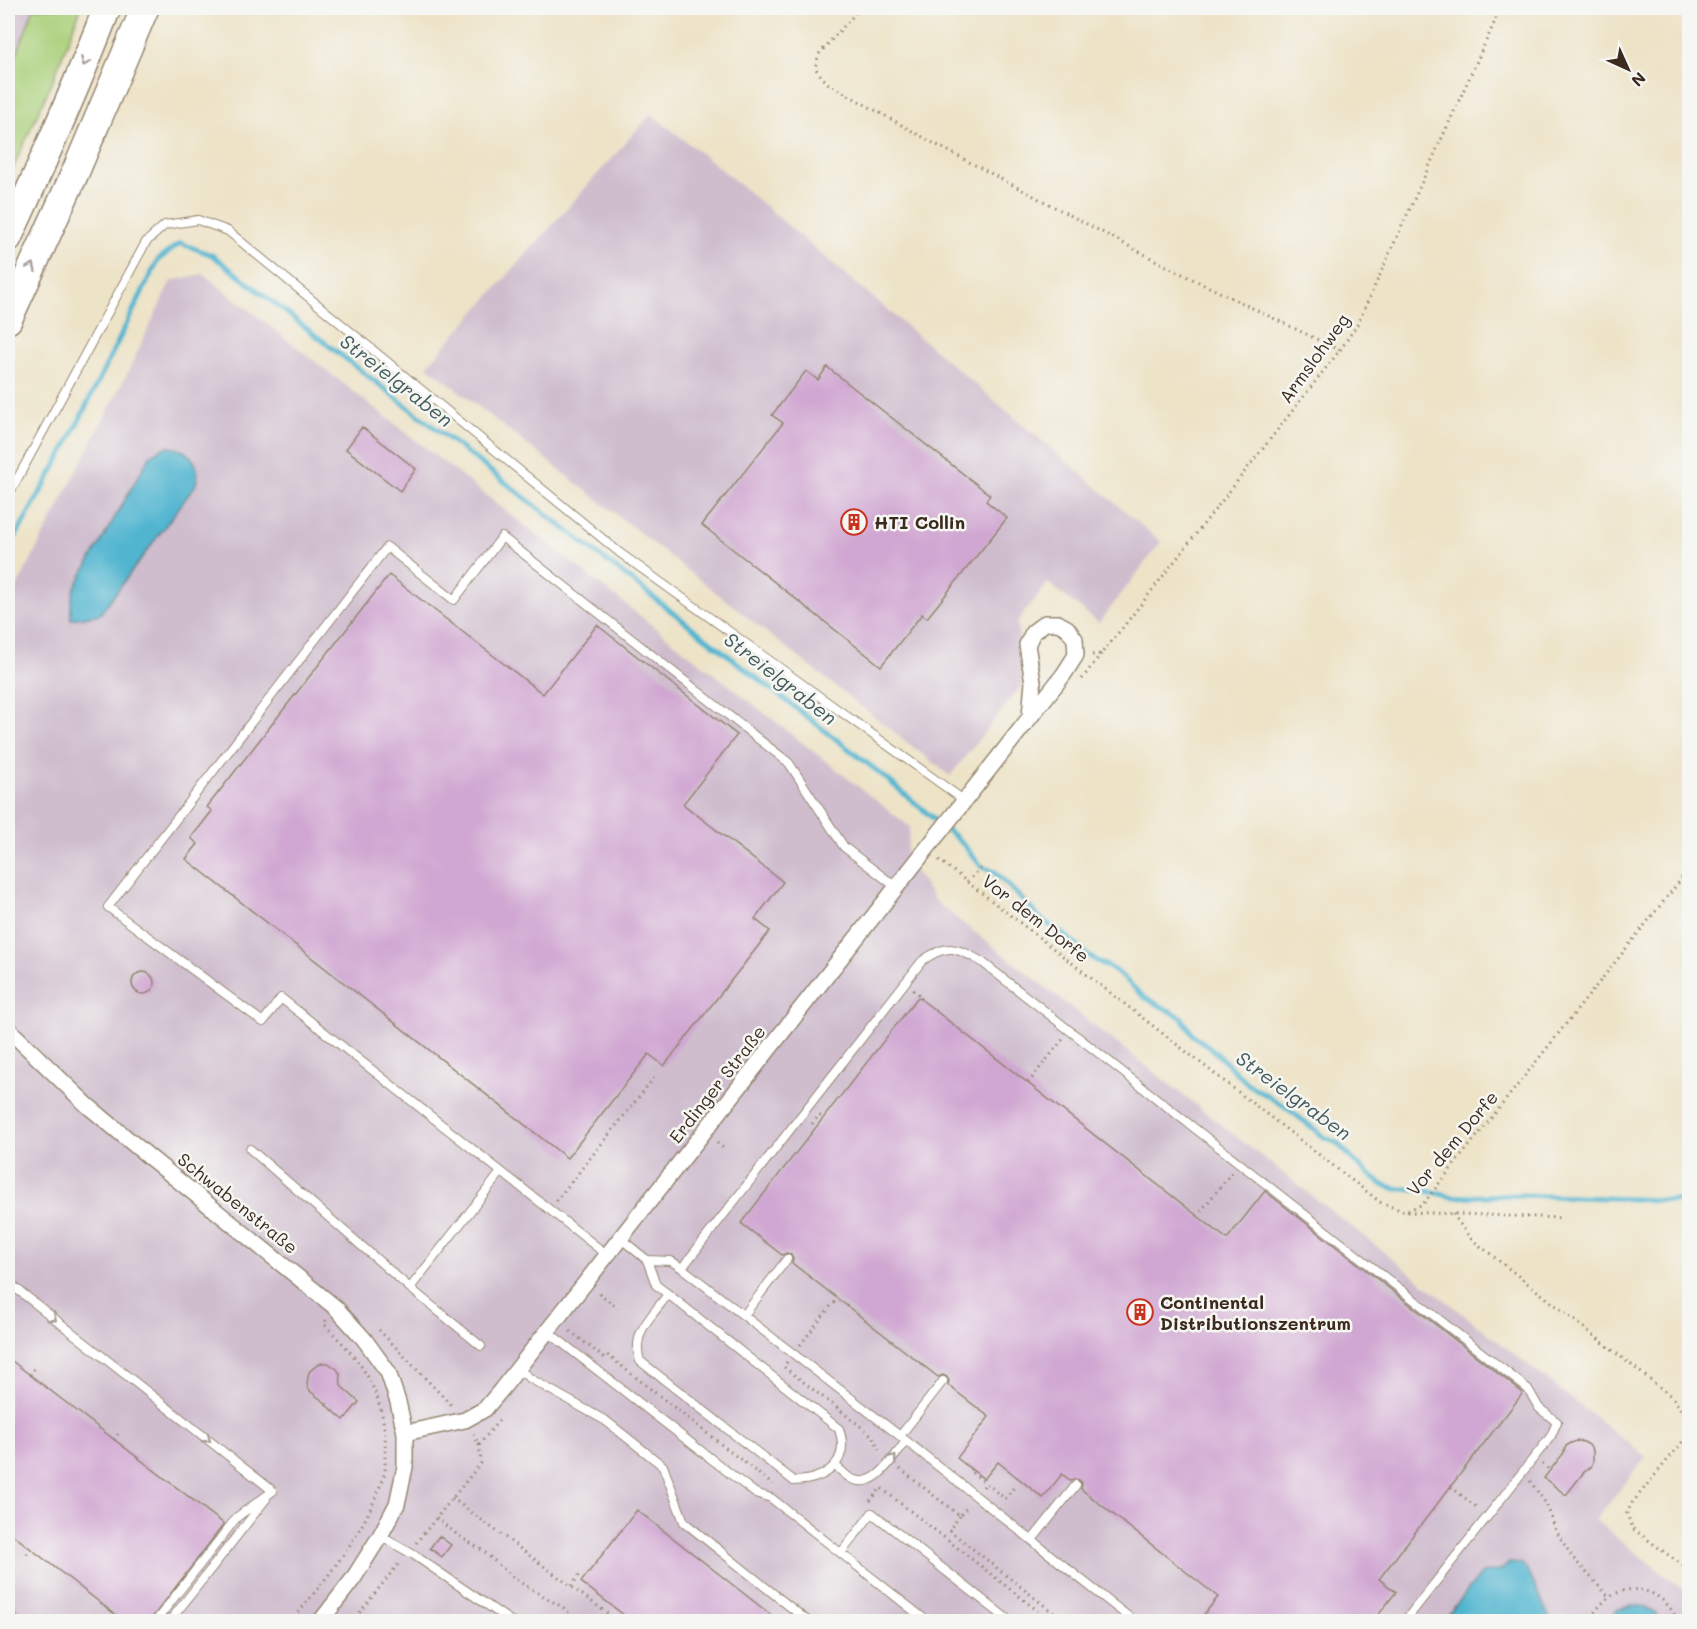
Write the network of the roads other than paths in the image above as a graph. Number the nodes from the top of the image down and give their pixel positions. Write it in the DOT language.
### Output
graph roads {
  1 [pos="107,8"];
  2 [pos="145,8"];
  3 [pos="8,238"];
  4 [pos="8,320"];
  5 [pos="8,496"];
  6 [pos="1030,716"];
  7 [pos="965,801"];
  8 [pos="896,887"];
  9 [pos="8,1029"];
  10 [pos="250,1149"];
  11 [pos="501,1172"];
  12 [pos="620,1238"];
  13 [pos="607,1255"];
  14 [pos="787,1259"];
  15 [pos="647,1260"];
  16 [pos="682,1268"];
  17 [pos="8,1282"];
  18 [pos="410,1288"];
  19 [pos="668,1294"];
  20 [pos="744,1315"];
  21 [pos="547,1331"];
  22 [pos="481,1346"];
  23 [pos="518,1369"];
  24 [pos="943,1381"];
  25 [pos="405,1433"];
  26 [pos="903,1439"];
  27 [pos="835,1466"];
  28 [pos="1076,1485"];
  29 [pos="273,1491"];
  30 [pos="380,1536"];
  31 [pos="1032,1540"];
  32 [pos="841,1553"];
  33 [pos="8,1606"];
  34 [pos="15,1622"];
  35 [pos="155,1622"];
  36 [pos="168,1622"];
  37 [pos="320,1622"];
  38 [pos="512,1622"];
  39 [pos="809,1622"];
  40 [pos="928,1622"];
  41 [pos="1011,1622"];
  42 [pos="1135,1622"];
  43 [pos="1404,1622"];
  1 -- 3 [label="highway, one-way"];
  4 -- 2 [label="highway, one-way"];
  5 -- 7 [label="lane"];
  6 -- 6 [label="street, Erdinger Straße"];
  6 -- 7 [label="street, Erdinger Straße"];
  7 -- 8 [label="street, Erdinger Straße"];
  8 -- 11 [label="lane"];
  8 -- 12 [label="street, Erdinger Straße"];
  9 -- 25 [label="street, Schwabenstraße"];
  10 -- 18 [label="lane"];
  11 -- 13 [label="lane"];
  11 -- 18 [label="lane"];
  12 -- 13 [label="street, Erdinger Straße"];
  12 -- 15 [label="lane"];
  13 -- 21 [label="street, Erdinger Straße"];
  14 -- 20 [label="lane"];
  15 -- 16 [label="lane"];
  15 -- 19 [label="lane"];
  16 -- 20 [label="lane"];
  16 -- 43 [label="lane"];
  17 -- 29 [label="lane, one-way"];
  18 -- 22 [label="lane"];
  19 -- 27 [label="lane"];
  19 -- 27 [label="lane"];
  20 -- 26 [label="lane"];
  21 -- 23 [label="street, Erdinger Straße"];
  21 -- 32 [label="lane"];
  23 -- 25 [label="street, Erdinger Straße"];
  23 -- 39 [label="lane"];
  24 -- 26 [label="lane"];
  25 -- 30 [label="street, Schwabenstraße"];
  27 -- 26 [label="lane, one-way"];
  26 -- 31 [label="lane"];
  28 -- 31 [label="lane"];
  29 -- 35 [label="lane"];
  29 -- 36 [label="lane"];
  30 -- 37 [label="street, Schwabenstraße"];
  30 -- 38 [label="lane"];
  31 -- 42 [label="lane"];
  32 -- 40 [label="lane"];
  32 -- 41 [label="lane"];
  33 -- 34 [label="lane"];
}
